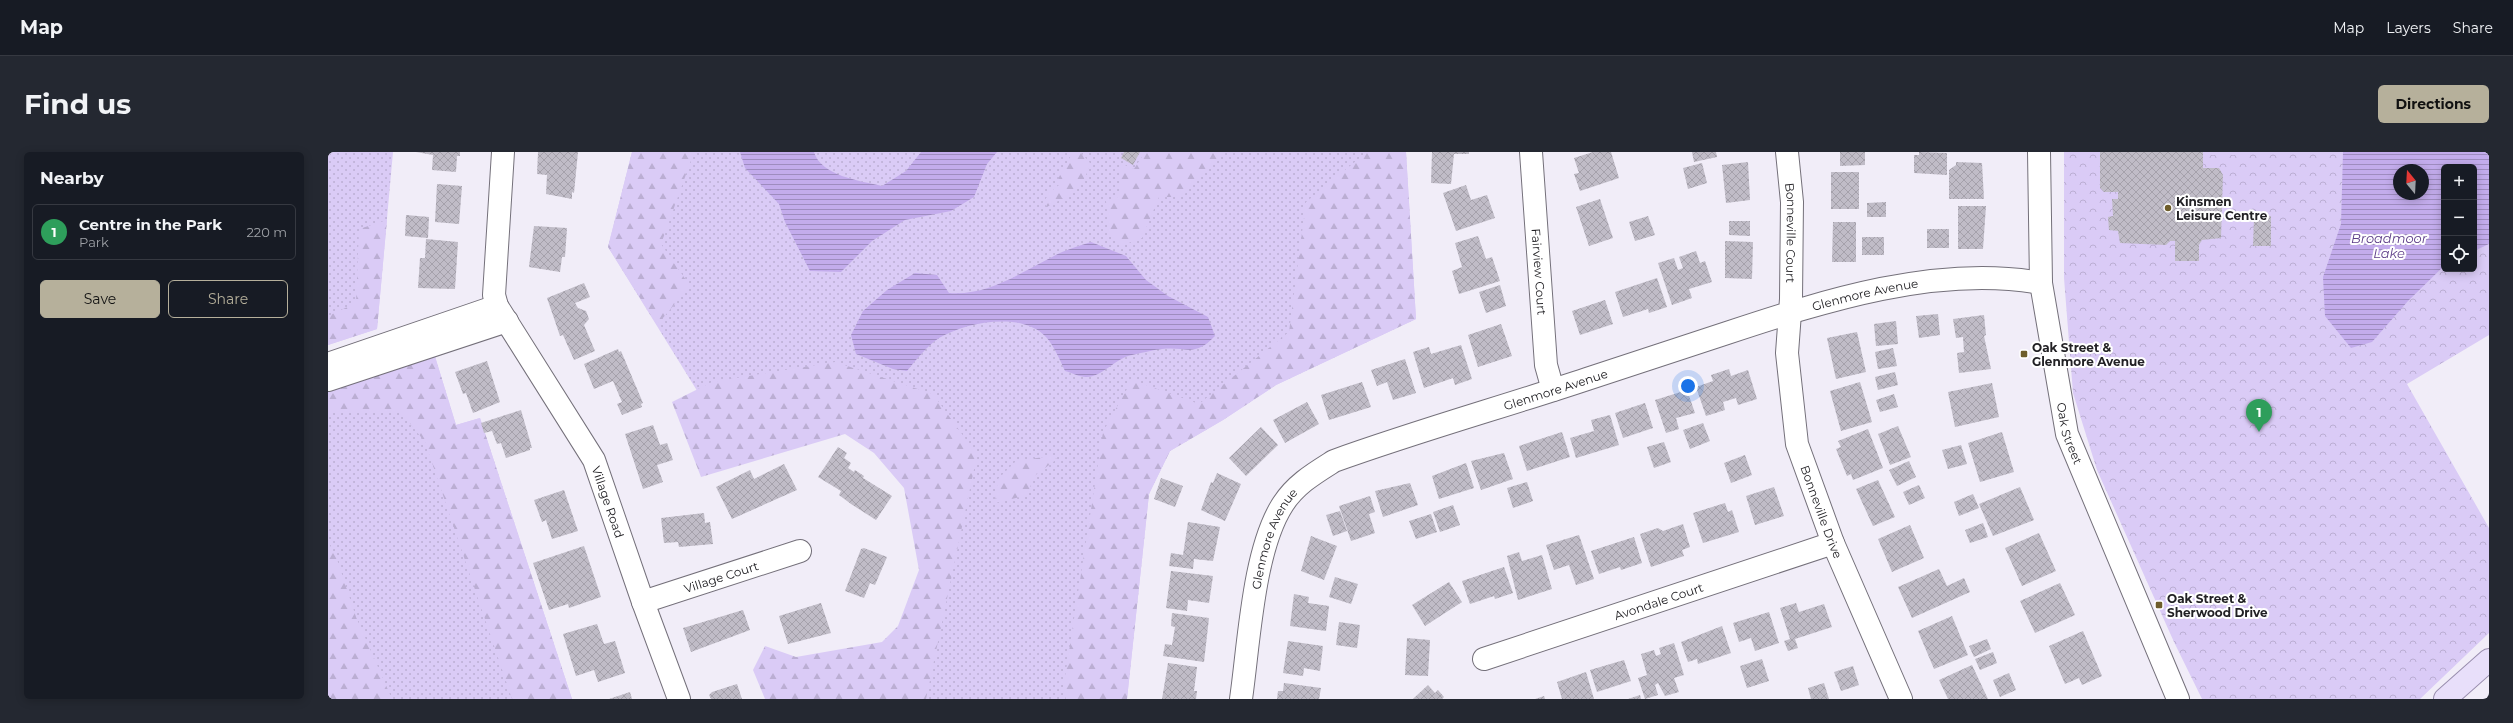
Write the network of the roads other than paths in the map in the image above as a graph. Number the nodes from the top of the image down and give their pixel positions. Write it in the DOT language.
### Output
graph roads {
  1 [pos="503,152"];
  2 [pos="1531,152"];
  3 [pos="1787,152"];
  4 [pos="2039,152"];
  5 [pos="2041,283"];
  6 [pos="502,314"];
  7 [pos="1788,314"];
  8 [pos="328,364"];
  9 [pos="328,380"];
  10 [pos="1553,390"];
  11 [pos="1833,543"];
  12 [pos="800,551"];
  13 [pos="643,602"];
  14 [pos="1484,659"];
  15 [pos="2489,660"];
  16 [pos="2179,698"];
  17 [pos="679,699"];
  18 [pos="1241,699"];
  19 [pos="1901,699"];
  20 [pos="2446,699"];
  1 -- 6 [label="street, Village Road"];
  2 -- 10 [label="street, Fairview Court"];
  3 -- 7 [label="street, Bonneville Court"];
  4 -- 5 [label="street, Oak Street"];
  5 -- 7 [label="street, Glenmore Avenue"];
  5 -- 16 [label="street, Oak Street"];
  6 -- 8 [label="street"];
  6 -- 9 [label="street"];
  6 -- 13 [label="street, Village Road"];
  7 -- 10 [label="street, Glenmore Avenue"];
  7 -- 11 [label="street, Bonneville Drive"];
  10 -- 18 [label="street, Glenmore Avenue"];
  11 -- 14 [label="street, Avondale Court"];
  11 -- 19 [label="street, Bonneville Drive"];
  12 -- 13 [label="street, Village Court"];
  13 -- 17 [label="street, Village Road"];
  15 -- 20 [label="main road"];
}
